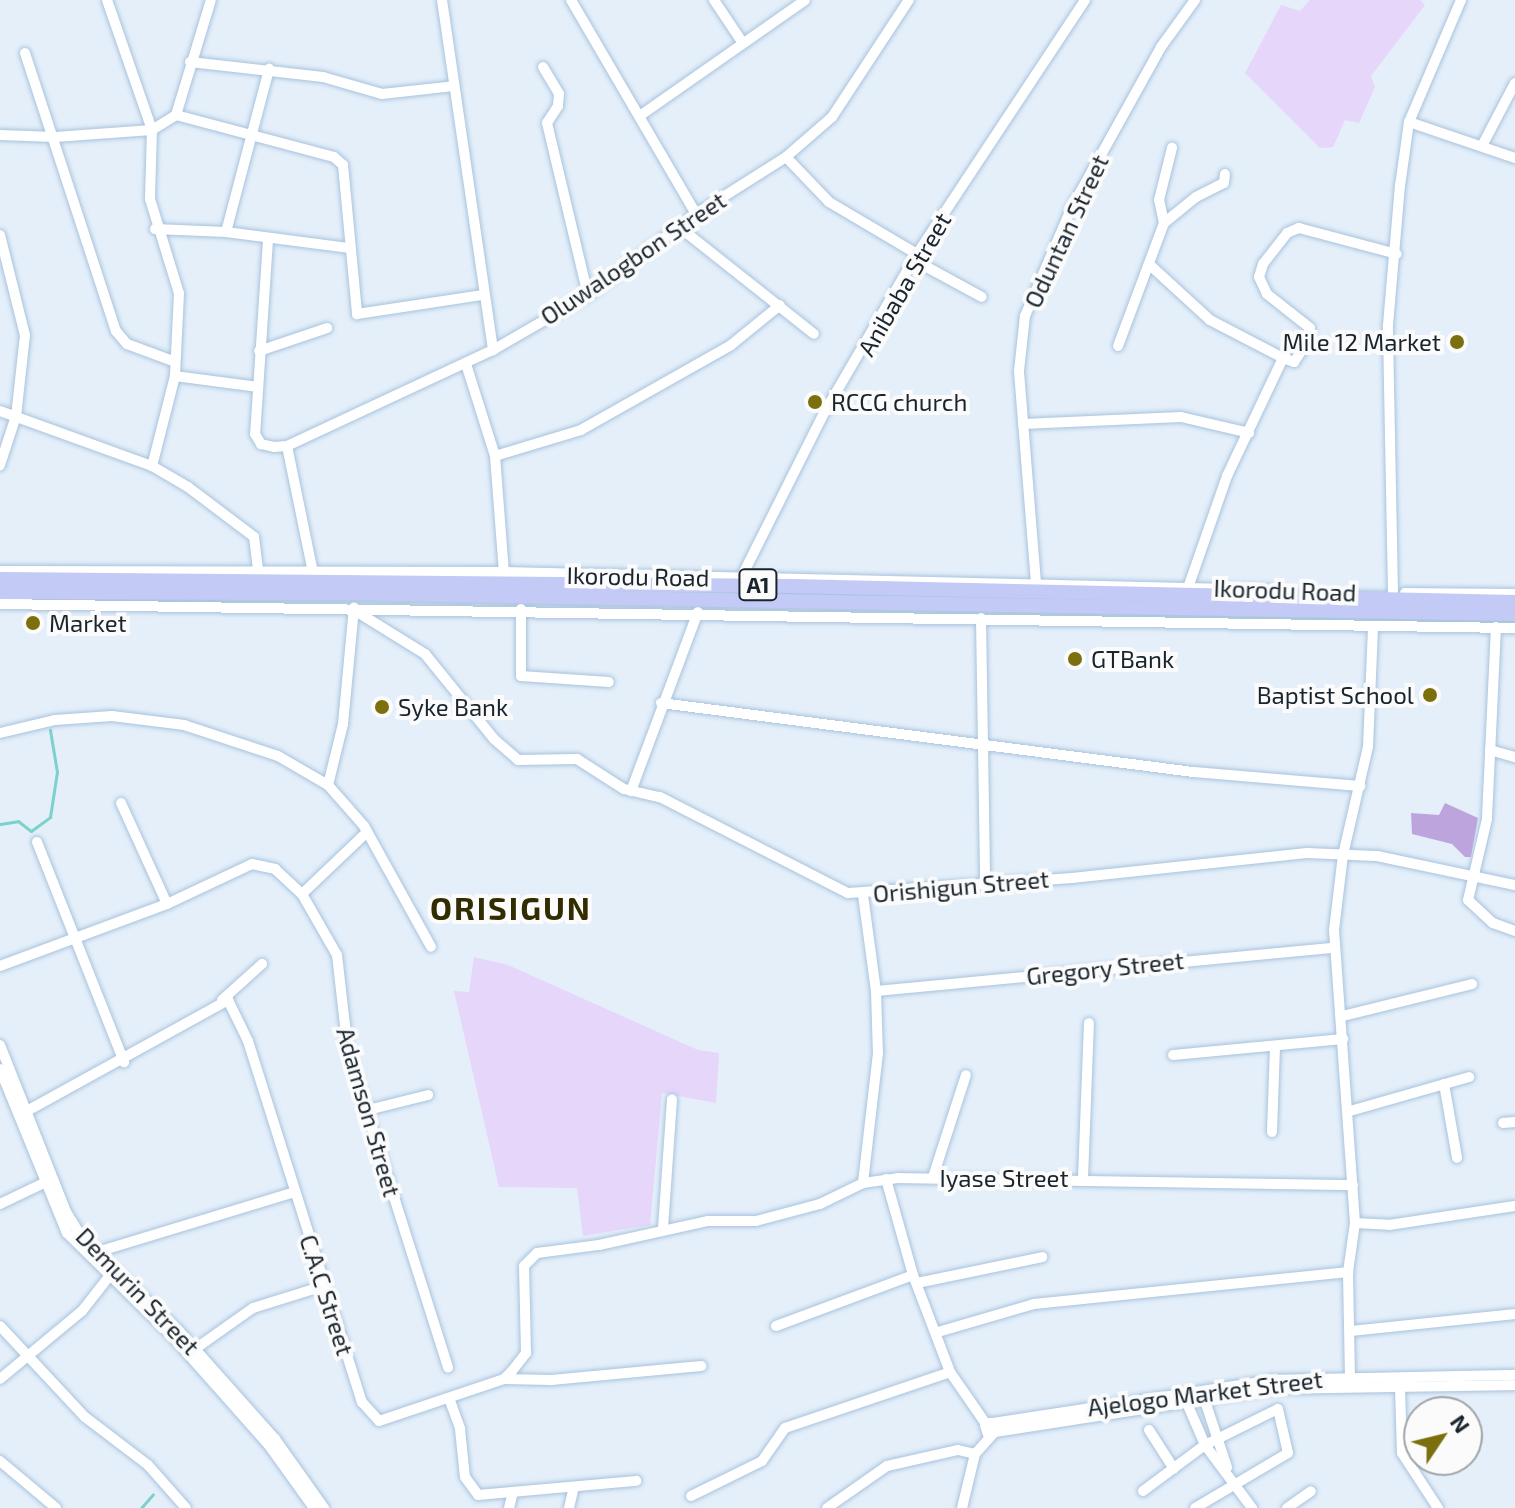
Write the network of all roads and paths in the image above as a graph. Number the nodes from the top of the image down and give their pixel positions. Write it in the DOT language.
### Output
graph roads {
  1 [pos="107,0"];
  2 [pos="211,0"];
  3 [pos="442,0"];
  4 [pos="571,0"];
  5 [pos="714,0"];
  6 [pos="805,0"];
  7 [pos="909,0"];
  8 [pos="1085,0"];
  9 [pos="1195,0"];
  10 [pos="1461,0"];
  11 [pos="742,42"];
  12 [pos="25,53"];
  13 [pos="190,62"];
  14 [pos="543,67"];
  15 [pos="269,69"];
  16 [pos="1515,83"];
  17 [pos="454,86"];
  18 [pos="176,115"];
  19 [pos="641,115"];
  20 [pos="1409,122"];
  21 [pos="152,130"];
  22 [pos="0,135"];
  23 [pos="55,137"];
  24 [pos="252,138"];
  25 [pos="1483,144"];
  26 [pos="1172,148"];
  27 [pos="786,157"];
  28 [pos="1515,158"];
  29 [pos="1225,174"];
  30 [pos="696,214"];
  31 [pos="1164,223"];
  32 [pos="679,227"];
  33 [pos="155,229"];
  34 [pos="226,232"];
  35 [pos="0,235"];
  36 [pos="268,240"];
  37 [pos="350,248"];
  38 [pos="1397,254"];
  39 [pos="916,257"];
  40 [pos="1151,266"];
  41 [pos="482,295"];
  42 [pos="588,295"];
  43 [pos="982,297"];
  44 [pos="780,305"];
  45 [pos="327,328"];
  46 [pos="814,334"];
  47 [pos="1118,346"];
  48 [pos="493,350"];
  49 [pos="259,351"];
  50 [pos="1283,358"];
  51 [pos="173,361"];
  52 [pos="466,364"];
  53 [pos="175,376"];
  54 [pos="258,387"];
  55 [pos="0,411"];
  56 [pos="16,416"];
  57 [pos="1023,424"];
  58 [pos="1249,433"];
  59 [pos="287,446"];
  60 [pos="495,456"];
  61 [pos="0,465"];
  62 [pos="152,466"];
  63 [pos="0,571"];
  64 [pos="258,572"];
  65 [pos="504,572"];
  66 [pos="313,573"];
  67 [pos="741,578"];
  68 [pos="0,579"];
  69 [pos="1044,586"];
  70 [pos="1188,588"];
  71 [pos="1133,590"];
  72 [pos="0,592"];
  73 [pos="1393,593"];
  74 [pos="1515,594"];
  75 [pos="1515,602"];
  76 [pos="0,604"];
  77 [pos="354,608"];
  78 [pos="521,609"];
  79 [pos="698,612"];
  80 [pos="1515,614"];
  81 [pos="981,618"];
  82 [pos="1373,626"];
  83 [pos="1496,627"];
  84 [pos="1515,628"];
  85 [pos="609,682"];
  86 [pos="661,703"];
  87 [pos="0,733"];
  88 [pos="984,745"];
  89 [pos="1490,750"];
  90 [pos="1515,757"];
  91 [pos="328,785"];
  92 [pos="1360,786"];
  93 [pos="631,791"];
  94 [pos="121,803"];
  95 [pos="367,832"];
  96 [pos="37,842"];
  97 [pos="1343,855"];
  98 [pos="1470,876"];
  99 [pos="985,882"];
  100 [pos="1515,885"];
  101 [pos="302,894"];
  102 [pos="863,895"];
  103 [pos="167,904"];
  104 [pos="1515,931"];
  105 [pos="77,939"];
  106 [pos="431,947"];
  107 [pos="1334,948"];
  108 [pos="262,964"];
  109 [pos="0,966"];
  110 [pos="1472,984"];
  111 [pos="876,991"];
  112 [pos="222,1000"];
  113 [pos="1343,1016"];
  114 [pos="1089,1023"];
  115 [pos="1343,1039"];
  116 [pos="0,1045"];
  117 [pos="1275,1046"];
  118 [pos="1173,1055"];
  119 [pos="124,1062"];
  120 [pos="0,1069"];
  121 [pos="966,1075"];
  122 [pos="1469,1077"];
  123 [pos="1444,1084"];
  124 [pos="4,1093"];
  125 [pos="428,1095"];
  126 [pos="672,1099"];
  127 [pos="368,1110"];
  128 [pos="27,1111"];
  129 [pos="1350,1111"];
  130 [pos="1272,1132"];
  131 [pos="1457,1158"];
  132 [pos="933,1177"];
  133 [pos="1083,1178"];
  134 [pos="886,1179"];
  135 [pos="46,1182"];
  136 [pos="863,1183"];
  137 [pos="1353,1185"];
  138 [pos="294,1192"];
  139 [pos="0,1204"];
  140 [pos="1515,1206"];
  141 [pos="1355,1223"];
  142 [pos="663,1228"];
  143 [pos="97,1252"];
  144 [pos="1042,1257"];
  145 [pos="1348,1272"];
  146 [pos="111,1274"];
  147 [pos="915,1279"];
  148 [pos="323,1286"];
  149 [pos="1515,1314"];
  150 [pos="0,1326"];
  151 [pos="776,1326"];
  152 [pos="1351,1331"];
  153 [pos="938,1332"];
  154 [pos="195,1349"];
  155 [pos="32,1358"];
  156 [pos="701,1366"];
  157 [pos="448,1368"];
  158 [pos="950,1372"];
  159 [pos="1515,1375"];
  160 [pos="1350,1378"];
  161 [pos="0,1379"];
  162 [pos="504,1379"];
  163 [pos="1515,1385"];
  164 [pos="1400,1387"];
  165 [pos="449,1398"];
  166 [pos="1204,1398"];
  167 [pos="1186,1401"];
  168 [pos="991,1428"];
  169 [pos="1149,1430"];
  170 [pos="1219,1437"];
  171 [pos="1205,1445"];
  172 [pos="975,1454"];
  173 [pos="0,1461"];
  174 [pos="1174,1469"];
  175 [pos="1227,1469"];
  176 [pos="636,1481"];
  177 [pos="1235,1484"];
  178 [pos="573,1490"];
  179 [pos="1143,1491"];
  180 [pos="1311,1491"];
  181 [pos="512,1496"];
  182 [pos="691,1496"];
  183 [pos="309,1506"];
  184 [pos="56,1508"];
  185 [pos="186,1508"];
  186 [pos="324,1508"];
  187 [pos="509,1508"];
  188 [pos="569,1508"];
  189 [pos="827,1508"];
  190 [pos="962,1508"];
  191 [pos="1195,1508"];
  192 [pos="1252,1508"];
  193 [pos="1287,1508"];
  194 [pos="1438,1508"];
  1 -- 21 [label="street"];
  2 -- 13 [label="street"];
  3 -- 17 [label="street"];
  4 -- 19 [label="street"];
  5 -- 11 [label="street"];
  6 -- 11 [label="street"];
  7 -- 27 [label="street, Oluwalogbon Street"];
  8 -- 39 [label="street, Anibaba Street"];
  9 -- 57 [label="street, Oduntan Street"];
  10 -- 20 [label="street"];
  11 -- 19 [label="street"];
  12 -- 23 [label="street"];
  13 -- 15 [label="street"];
  13 -- 18 [label="street"];
  14 -- 42 [label="street"];
  15 -- 17 [label="street"];
  15 -- 24 [label="street"];
  16 -- 25 [label="street"];
  17 -- 41 [label="street"];
  18 -- 21 [label="street"];
  18 -- 24 [label="street"];
  19 -- 30 [label="street"];
  20 -- 25 [label="street"];
  20 -- 38 [label="street"];
  21 -- 23 [label="street"];
  21 -- 33 [label="street"];
  22 -- 23 [label="street"];
  23 -- 51 [label="street"];
  24 -- 34 [label="street"];
  24 -- 37 [label="street"];
  25 -- 28 [label="street"];
  26 -- 31 [label="street"];
  27 -- 30 [label="street, Oluwalogbon Street"];
  27 -- 39 [label="street"];
  29 -- 31 [label="street"];
  30 -- 32 [label="street, Oluwalogbon Street"];
  31 -- 40 [label="street"];
  32 -- 42 [label="street, Oluwalogbon Street"];
  32 -- 44 [label="street"];
  33 -- 34 [label="street"];
  33 -- 51 [label="street"];
  34 -- 36 [label="street"];
  35 -- 56 [label="street"];
  36 -- 37 [label="street"];
  36 -- 49 [label="street"];
  37 -- 41 [label="street"];
  38 -- 50 [label="street"];
  38 -- 73 [label="street"];
  39 -- 43 [label="street"];
  39 -- 67 [label="street, Anibaba Street"];
  40 -- 47 [label="street"];
  40 -- 50 [label="street"];
  41 -- 48 [label="street"];
  42 -- 48 [label="street, Oluwalogbon Street"];
  44 -- 46 [label="street"];
  44 -- 60 [label="street"];
  45 -- 49 [label="street"];
  48 -- 52 [label="street, Oluwalogbon Street"];
  49 -- 54 [label="street"];
  50 -- 58 [label="street"];
  51 -- 53 [label="street"];
  52 -- 59 [label="street, Oluwalogbon Street"];
  52 -- 60 [label="street"];
  53 -- 54 [label="street"];
  53 -- 62 [label="street"];
  54 -- 59 [label="street"];
  55 -- 56 [label="street"];
  56 -- 61 [label="street"];
  56 -- 62 [label="street"];
  57 -- 58 [label="street"];
  57 -- 69 [label="street, Oduntan Street"];
  58 -- 70 [label="street"];
  59 -- 66 [label="street"];
  60 -- 65 [label="street"];
  62 -- 64 [label="street"];
  63 -- 64 [label="street, Ikorodu Road"];
  64 -- 66 [label="street, Ikorodu Road"];
  65 -- 66 [label="street, Ikorodu Road"];
  65 -- 67 [label="street, Ikorodu Road"];
  67 -- 69 [label="street, Ikorodu Road"];
  68 -- 69 [label="highway, Ikorodu Road / A1"];
  69 -- 71 [label="highway, Ikorodu Road / A1"];
  70 -- 71 [label="street, Ikorodu Road"];
  70 -- 73 [label="street, Ikorodu Road"];
  71 -- 75 [label="highway, Ikorodu Road / A1"];
  72 -- 80 [label="highway, Ikorodu Road / A1"];
  73 -- 74 [label="street, Ikorodu Road"];
  76 -- 77 [label="street, Ikorodu Road"];
  77 -- 78 [label="street, Ikorodu Road"];
  77 -- 91 [label="street"];
  77 -- 93 [label="street, Orishigun Street"];
  78 -- 79 [label="street, Ikorodu Road"];
  78 -- 85 [label="street"];
  79 -- 81 [label="street, Ikorodu Road"];
  79 -- 86 [label="street"];
  81 -- 82 [label="street, Ikorodu Road"];
  81 -- 88 [label="street"];
  82 -- 83 [label="street, Ikorodu Road"];
  82 -- 92 [label="street"];
  83 -- 84 [label="street, Ikorodu Road"];
  83 -- 89 [label="street"];
  86 -- 88 [label="street"];
  86 -- 93 [label="street"];
  87 -- 91 [label="street"];
  88 -- 92 [label="street"];
  88 -- 99 [label="street"];
  89 -- 90 [label="street"];
  89 -- 98 [label="street"];
  91 -- 95 [label="street"];
  92 -- 97 [label="street"];
  93 -- 102 [label="street, Orishigun Street"];
  94 -- 103 [label="street"];
  95 -- 101 [label="street"];
  95 -- 106 [label="street"];
  96 -- 105 [label="street"];
  97 -- 98 [label="street, Orishigun Street"];
  97 -- 99 [label="street, Orishigun Street"];
  97 -- 107 [label="street"];
  98 -- 100 [label="street, Orishigun Street"];
  98 -- 104 [label="street"];
  99 -- 102 [label="street, Orishigun Street"];
  101 -- 103 [label="street, Adamson Street"];
  101 -- 127 [label="street, Adamson Street"];
  102 -- 111 [label="street"];
  103 -- 105 [label="street"];
  105 -- 109 [label="street"];
  105 -- 119 [label="street"];
  107 -- 111 [label="street, Gregory Street"];
  107 -- 113 [label="street"];
  108 -- 112 [label="street"];
  110 -- 113 [label="street"];
  111 -- 136 [label="street"];
  112 -- 119 [label="street"];
  112 -- 138 [label="street, C.A.C Street"];
  113 -- 115 [label="street"];
  114 -- 133 [label="street"];
  115 -- 117 [label="street"];
  115 -- 129 [label="street"];
  116 -- 128 [label="street, Demurin Street"];
  117 -- 118 [label="street"];
  117 -- 130 [label="street"];
  119 -- 128 [label="street"];
  120 -- 124 [label="street, Demurin Street"];
  121 -- 132 [label="street"];
  122 -- 123 [label="street"];
  123 -- 129 [label="street"];
  123 -- 131 [label="street"];
  124 -- 135 [label="street, Demurin Street"];
  125 -- 127 [label="street"];
  126 -- 142 [label="street"];
  127 -- 157 [label="street, Adamson Street"];
  128 -- 143 [label="street, Demurin Street"];
  129 -- 137 [label="street"];
  132 -- 133 [label="street, Iyase Street"];
  132 -- 134 [label="street, Iyase Street"];
  133 -- 137 [label="street, Iyase Street"];
  134 -- 136 [label="street, Iyase Street"];
  134 -- 147 [label="street"];
  135 -- 139 [label="street"];
  135 -- 146 [label="street, Demurin Street"];
  136 -- 142 [label="street, Iyase Street"];
  137 -- 141 [label="street"];
  138 -- 143 [label="street"];
  138 -- 148 [label="street, C.A.C Street"];
  140 -- 141 [label="street"];
  141 -- 145 [label="street"];
  142 -- 162 [label="street"];
  143 -- 154 [label="street, Demurin Street"];
  144 -- 147 [label="street"];
  145 -- 152 [label="street"];
  145 -- 153 [label="street"];
  146 -- 155 [label="street"];
  146 -- 183 [label="street, Demurin Street"];
  147 -- 151 [label="street"];
  147 -- 153 [label="street"];
  148 -- 154 [label="street"];
  148 -- 165 [label="street, C.A.C Street"];
  149 -- 152 [label="street"];
  150 -- 155 [label="street"];
  152 -- 160 [label="street"];
  153 -- 158 [label="street"];
  154 -- 186 [label="street, Demurin Street"];
  155 -- 161 [label="street"];
  155 -- 185 [label="street"];
  156 -- 162 [label="street"];
  158 -- 168 [label="street"];
  158 -- 182 [label="street"];
  159 -- 160 [label="street, Ajelogo Market Street"];
  160 -- 168 [label="street, Ajelogo Market Street"];
  162 -- 165 [label="street, C.A.C Street"];
  163 -- 164 [label="street, Ajelogo Market Street"];
  164 -- 166 [label="street, Ajelogo Market Street"];
  164 -- 194 [label="street"];
  165 -- 181 [label="street"];
  166 -- 167 [label="street, Ajelogo Market Street"];
  166 -- 170 [label="street"];
  167 -- 168 [label="street, Ajelogo Market Street"];
  167 -- 171 [label="street"];
  168 -- 172 [label="street"];
  169 -- 174 [label="street"];
  170 -- 171 [label="street"];
  170 -- 175 [label="street"];
  170 -- 177 [label="street"];
  171 -- 174 [label="street"];
  171 -- 175 [label="street"];
  172 -- 189 [label="street"];
  172 -- 190 [label="street"];
  173 -- 184 [label="street"];
  174 -- 179 [label="street"];
  175 -- 177 [label="street"];
  176 -- 178 [label="street"];
  177 -- 191 [label="street"];
  177 -- 192 [label="street"];
  178 -- 181 [label="street"];
  178 -- 188 [label="street"];
  180 -- 193 [label="street"];
  181 -- 187 [label="street"];
}
